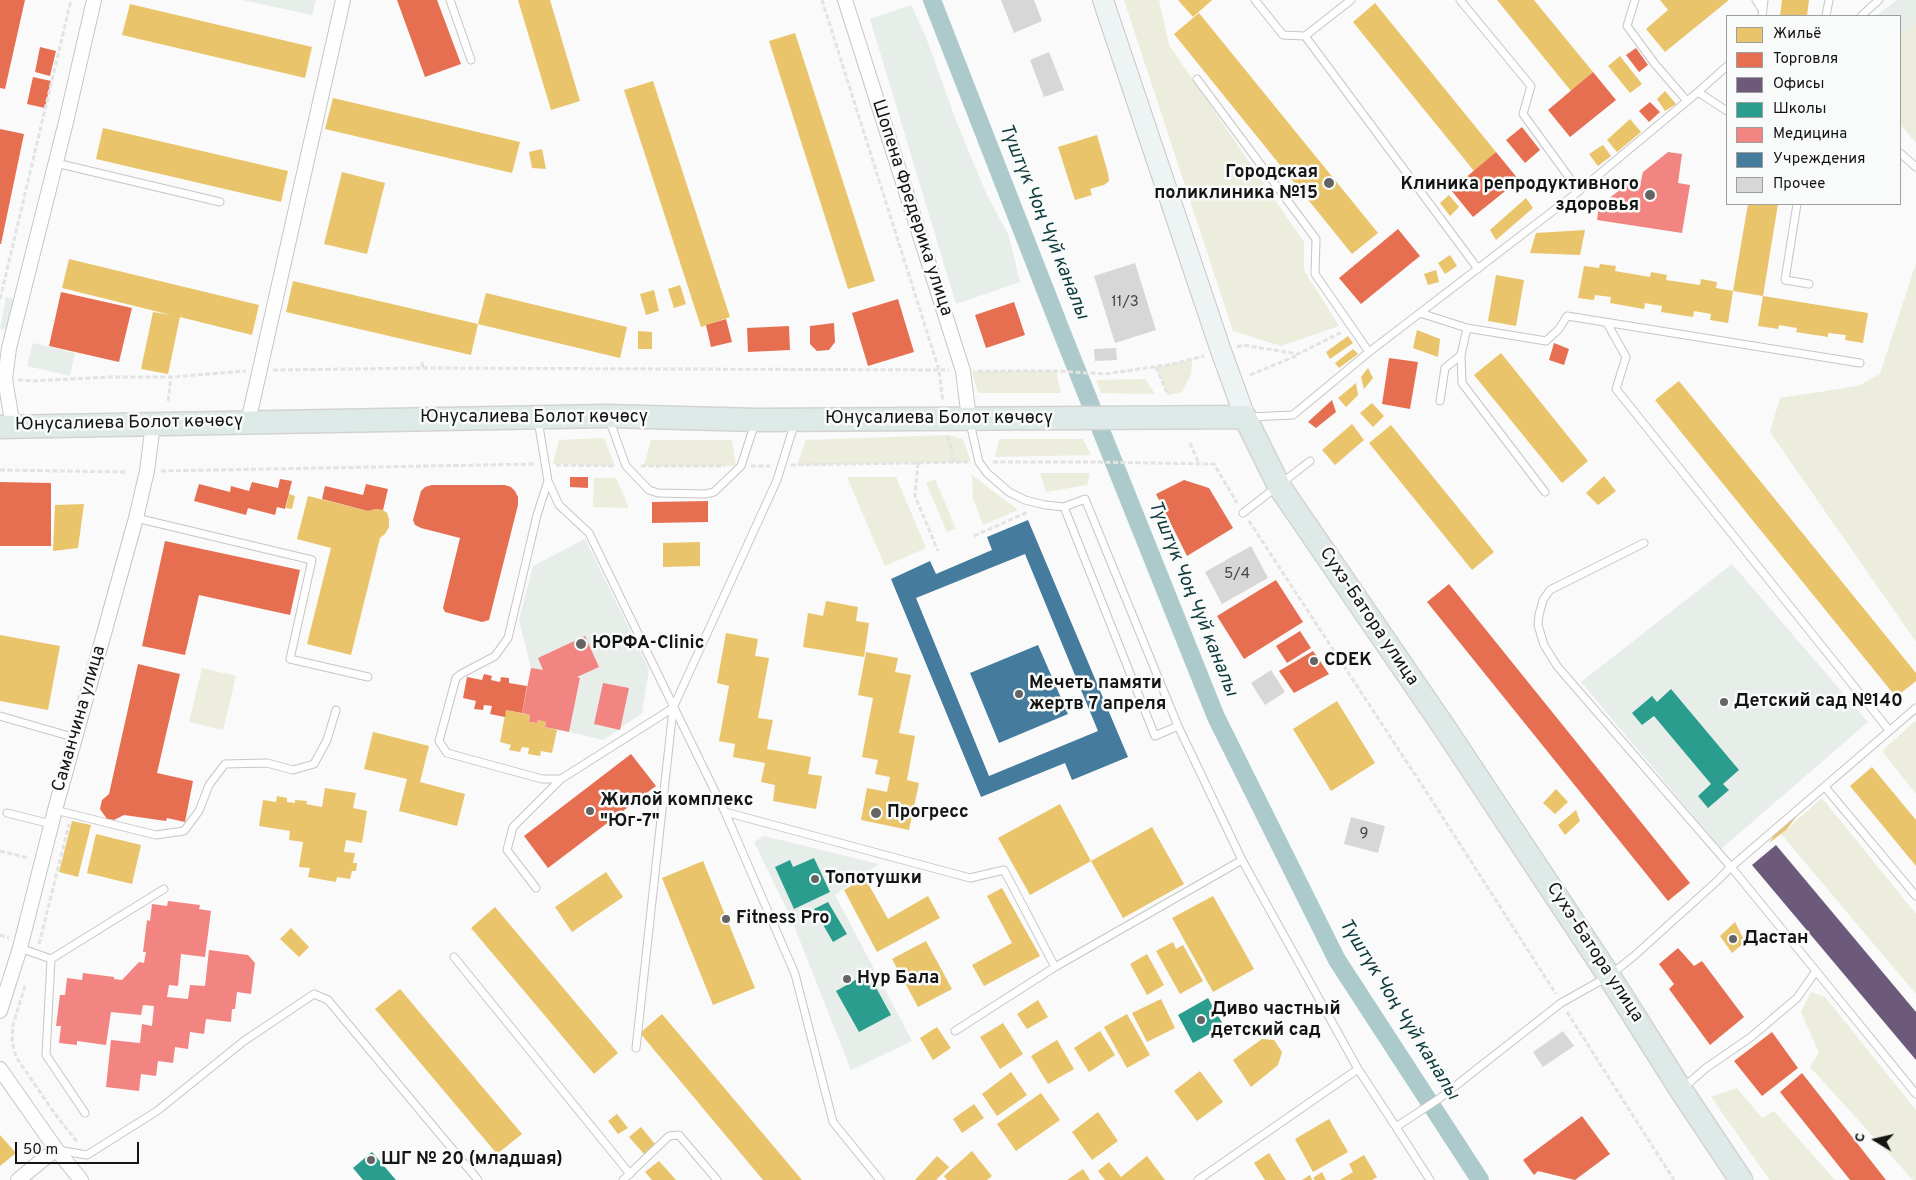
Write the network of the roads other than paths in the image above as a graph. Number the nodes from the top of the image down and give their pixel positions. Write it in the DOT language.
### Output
graph roads {
  1 [pos="94,0"];
  2 [pos="343,0"];
  3 [pos="450,0"];
  4 [pos="845,0"];
  5 [pos="1103,0"];
  6 [pos="1255,0"];
  7 [pos="1351,0"];
  8 [pos="1460,0"];
  9 [pos="1635,0"];
  10 [pos="1756,0"];
  11 [pos="1764,0"];
  12 [pos="1829,0"];
  13 [pos="1879,0"];
  14 [pos="1762,14"];
  15 [pos="1826,15"];
  16 [pos="1862,15"];
  17 [pos="1305,36"];
  18 [pos="471,60"];
  19 [pos="1726,67"];
  20 [pos="1197,80"];
  21 [pos="1698,92"];
  22 [pos="1687,101"];
  23 [pos="1726,111"];
  24 [pos="1901,154"];
  25 [pos="56,163"];
  26 [pos="1916,168"];
  27 [pos="1579,191"];
  28 [pos="220,202"];
  29 [pos="1797,205"];
  30 [pos="1478,269"];
  31 [pos="1809,284"];
  32 [pos="1420,313"];
  33 [pos="1608,324"];
  34 [pos="1467,328"];
  35 [pos="1369,352"];
  36 [pos="1462,355"];
  37 [pos="1860,363"];
  38 [pos="1440,401"];
  39 [pos="608,416"];
  40 [pos="538,417"];
  41 [pos="1245,417"];
  42 [pos="969,418"];
  43 [pos="796,419"];
  44 [pos="756,420"];
  45 [pos="248,422"];
  46 [pos="153,424"];
  47 [pos="6,427"];
  48 [pos="1310,461"];
  49 [pos="548,481"];
  50 [pos="1279,486"];
  51 [pos="1545,492"];
  52 [pos="1064,507"];
  53 [pos="1243,513"];
  54 [pos="136,518"];
  55 [pos="1644,542"];
  56 [pos="368,676"];
  57 [pos="673,708"];
  58 [pos="1916,708"];
  59 [pos="336,710"];
  60 [pos="0,716"];
  61 [pos="1178,726"];
  62 [pos="1889,730"];
  63 [pos="76,738"];
  64 [pos="561,779"];
  65 [pos="1824,786"];
  66 [pos="55,810"];
  67 [pos="725,812"];
  68 [pos="7,814"];
  69 [pos="51,824"];
  70 [pos="1242,860"];
  71 [pos="1731,867"];
  72 [pos="536,888"];
  73 [pos="164,889"];
  74 [pos="1916,896"];
  75 [pos="20,948"];
  76 [pos="454,957"];
  77 [pos="51,959"];
  78 [pos="1055,967"];
  79 [pos="1816,972"];
  80 [pos="1609,976"];
  81 [pos="0,1011"];
  82 [pos="955,1031"];
  83 [pos="636,1048"];
  84 [pos="0,1069"];
  85 [pos="1358,1069"];
  86 [pos="1681,1090"];
  87 [pos="1916,1094"];
  88 [pos="84,1113"];
  89 [pos="1396,1127"];
  90 [pos="56,1149"];
  91 [pos="630,1174"];
  92 [pos="18,1180"];
  93 [pos="81,1180"];
  94 [pos="478,1180"];
  95 [pos="623,1180"];
  96 [pos="718,1180"];
  97 [pos="880,1180"];
  98 [pos="1198,1180"];
  99 [pos="1430,1180"];
  100 [pos="1742,1180"];
  1 -- 25 [label="street"];
  2 -- 45 [label="street"];
  3 -- 18 [label="lane"];
  4 -- 42 [label="street, Шопена Фредерика улица"];
  5 -- 41 [label="main road, Сухэ-Батора улица"];
  6 -- 17 [label="lane"];
  7 -- 17 [label="lane"];
  8 -- 27 [label="lane"];
  9 -- 22 [label="lane"];
  10 -- 14 [label="lane"];
  11 -- 14 [label="lane"];
  12 -- 15 [label="lane"];
  13 -- 16 [label="lane"];
  17 -- 30 [label="lane"];
  19 -- 21 [label="lane"];
  20 -- 35 [label="lane"];
  21 -- 22 [label="lane"];
  21 -- 23 [label="lane"];
  22 -- 27 [label="lane"];
  24 -- 26 [label="lane"];
  25 -- 28 [label="lane"];
  25 -- 47 [label="street"];
  27 -- 30 [label="lane"];
  29 -- 31 [label="lane"];
  30 -- 32 [label="lane"];
  32 -- 34 [label="lane"];
  32 -- 35 [label="lane"];
  33 -- 34 [label="lane"];
  33 -- 37 [label="lane"];
  33 -- 62 [label="lane"];
  34 -- 36 [label="lane"];
  35 -- 41 [label="lane"];
  36 -- 38 [label="lane"];
  36 -- 51 [label="lane"];
  39 -- 40 [label="main road, Юнусалиева Болот көчөсү"];
  39 -- 44 [label="main road, Юнусалиева Болот көчөсү"];
  39 -- 44 [label="lane"];
  40 -- 45 [label="main road, Юнусалиева Болот көчөсү"];
  40 -- 49 [label="lane"];
  41 -- 42 [label="main road, Юнусалиева Болот көчөсү"];
  41 -- 50 [label="main road, Сухэ-Батора улица"];
  42 -- 43 [label="main road, Юнусалиева Болот көчөсү"];
  42 -- 52 [label="lane"];
  43 -- 44 [label="main road, Юнусалиева Болот көчөсү"];
  43 -- 57 [label="lane"];
  45 -- 46 [label="main road, Юнусалиева Болот көчөсү"];
  46 -- 47 [label="main road, Юнусалиева Болот көчөсү"];
  46 -- 54 [label="street, Саманчина улица"];
  48 -- 50 [label="lane"];
  49 -- 57 [label="lane"];
  49 -- 64 [label="lane"];
  50 -- 53 [label="lane"];
  50 -- 80 [label="main road, Сухэ-Батора улица"];
  52 -- 61 [label="lane"];
  52 -- 61 [label="lane"];
  54 -- 56 [label="lane"];
  54 -- 63 [label="street, Саманчина улица"];
  55 -- 71 [label="lane"];
  57 -- 64 [label="lane"];
  57 -- 67 [label="lane"];
  57 -- 83 [label="lane"];
  58 -- 62 [label="lane"];
  59 -- 66 [label="lane"];
  60 -- 63 [label="lane"];
  61 -- 70 [label="lane"];
  62 -- 65 [label="lane"];
  63 -- 66 [label="street, Саманчина улица"];
  64 -- 72 [label="lane"];
  65 -- 71 [label="lane"];
  65 -- 74 [label="lane"];
  66 -- 69 [label="street, Саманчина улица"];
  67 -- 78 [label="lane"];
  67 -- 97 [label="lane"];
  68 -- 69 [label="lane"];
  69 -- 75 [label="street, Саманчина улица"];
  70 -- 78 [label="lane"];
  70 -- 85 [label="lane"];
  71 -- 79 [label="lane"];
  71 -- 80 [label="lane"];
  73 -- 77 [label="lane"];
  75 -- 77 [label="lane"];
  75 -- 81 [label="street, Саманчина улица"];
  76 -- 91 [label="lane"];
  77 -- 88 [label="lane"];
  78 -- 82 [label="lane"];
  79 -- 86 [label="lane"];
  79 -- 87 [label="lane"];
  80 -- 86 [label="main road, Сухэ-Батора улица"];
  80 -- 89 [label="lane"];
  84 -- 90 [label="street"];
  85 -- 89 [label="lane"];
  85 -- 98 [label="lane"];
  86 -- 100 [label="main road, Сухэ-Батора улица"];
  89 -- 99 [label="lane"];
  90 -- 92 [label="street"];
  90 -- 93 [label="street"];
  90 -- 94 [label="lane"];
  91 -- 95 [label="lane"];
  91 -- 96 [label="lane"];
}
